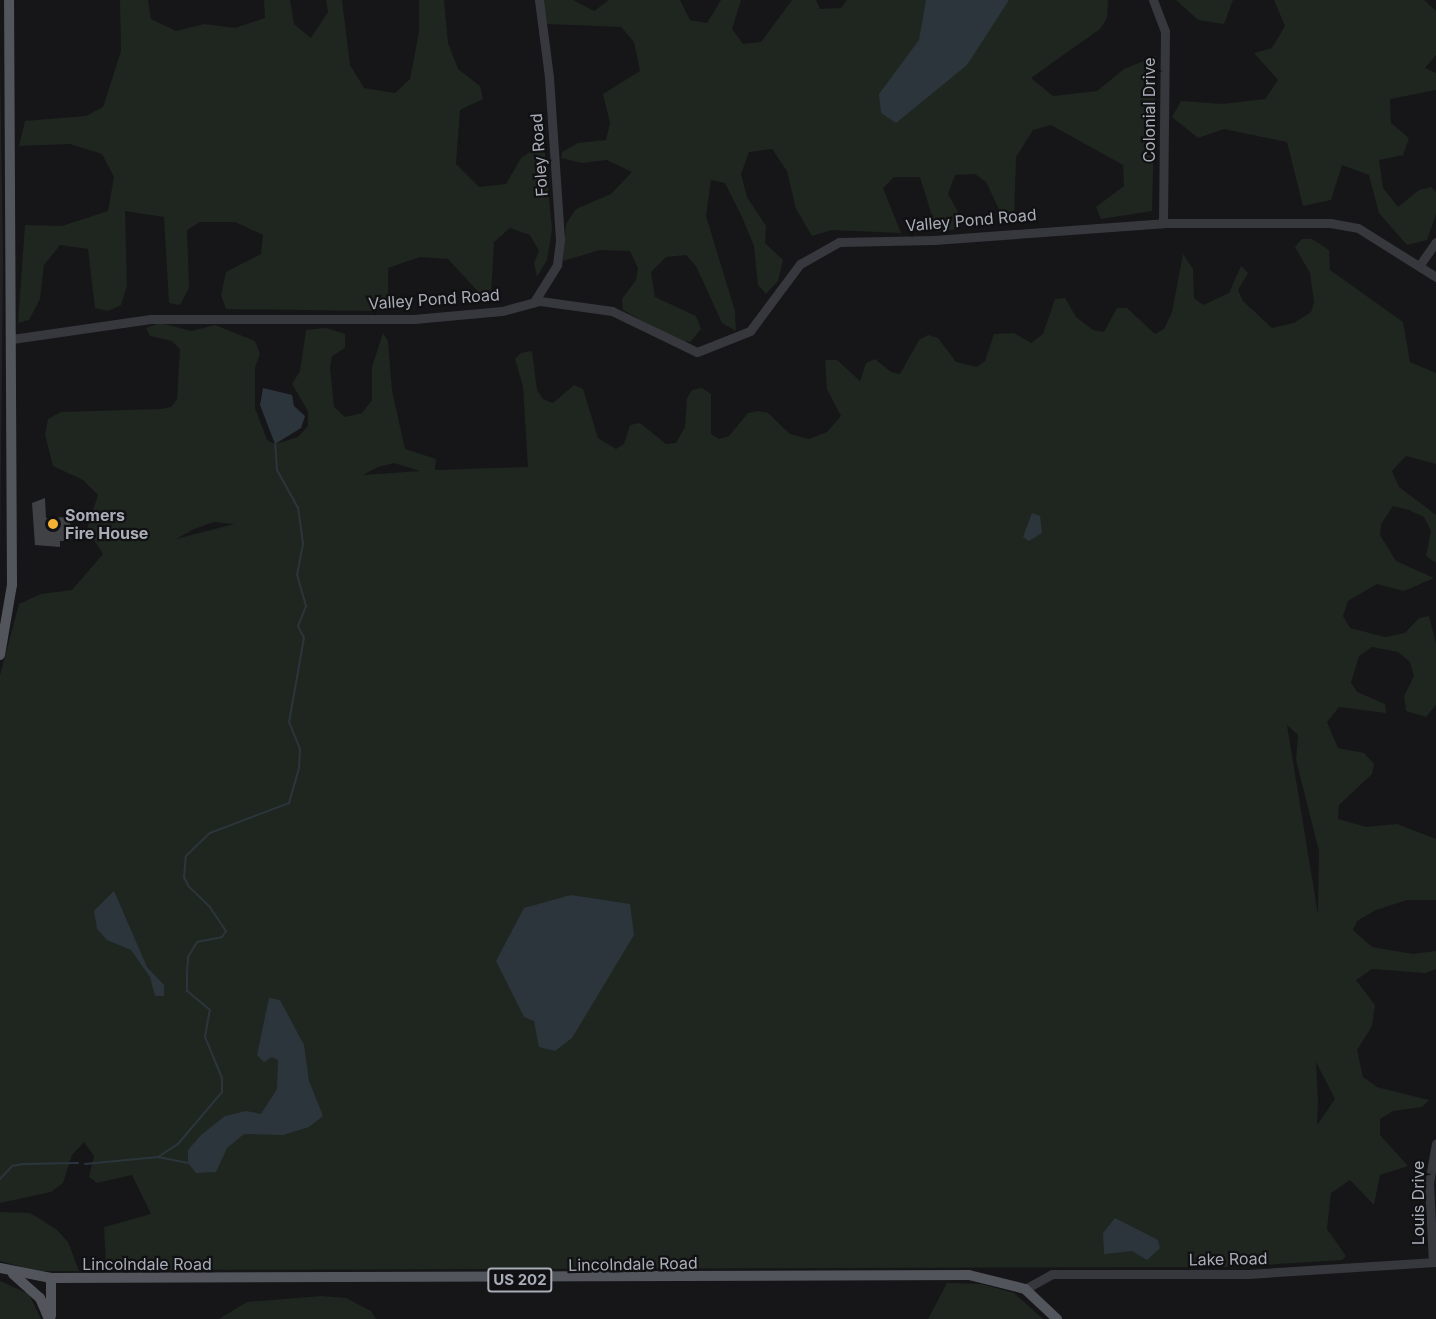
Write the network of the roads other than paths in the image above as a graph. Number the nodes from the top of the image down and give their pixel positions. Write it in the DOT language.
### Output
graph roads {
  1 [pos="9,0"];
  2 [pos="539,0"];
  3 [pos="1153,0"];
  4 [pos="1163,223"];
  5 [pos="1436,242"];
  6 [pos="1419,266"];
  7 [pos="1436,277"];
  8 [pos="534,302"];
  9 [pos="12,339"];
  10 [pos="0,655"];
  11 [pos="1436,1144"];
  12 [pos="1435,1262"];
  13 [pos="0,1268"];
  14 [pos="13,1273"];
  15 [pos="51,1278"];
  16 [pos="1025,1289"];
  17 [pos="50,1319"];
  18 [pos="1057,1319"];
  1 -- 9 [label="main road"];
  2 -- 8 [label="street, Foley Road"];
  3 -- 4 [label="street, Colonial Drive"];
  4 -- 6 [label="street, Valley Pond Road"];
  4 -- 8 [label="street, Valley Pond Road"];
  5 -- 6 [label="street"];
  6 -- 7 [label="street, Valley Pond Road"];
  8 -- 9 [label="street, Valley Pond Road"];
  9 -- 10 [label="main road"];
  11 -- 12 [label="street, Louis Drive"];
  12 -- 16 [label="street, Lake Road"];
  13 -- 14 [label="main road"];
  14 -- 15 [label="main road, Lincolndale Road"];
  14 -- 17 [label="main road"];
  15 -- 16 [label="main road, Lincolndale Road / US 202"];
  15 -- 17 [label="main road"];
  16 -- 18 [label="main road, Lincolndale Road / US 202"];
}
